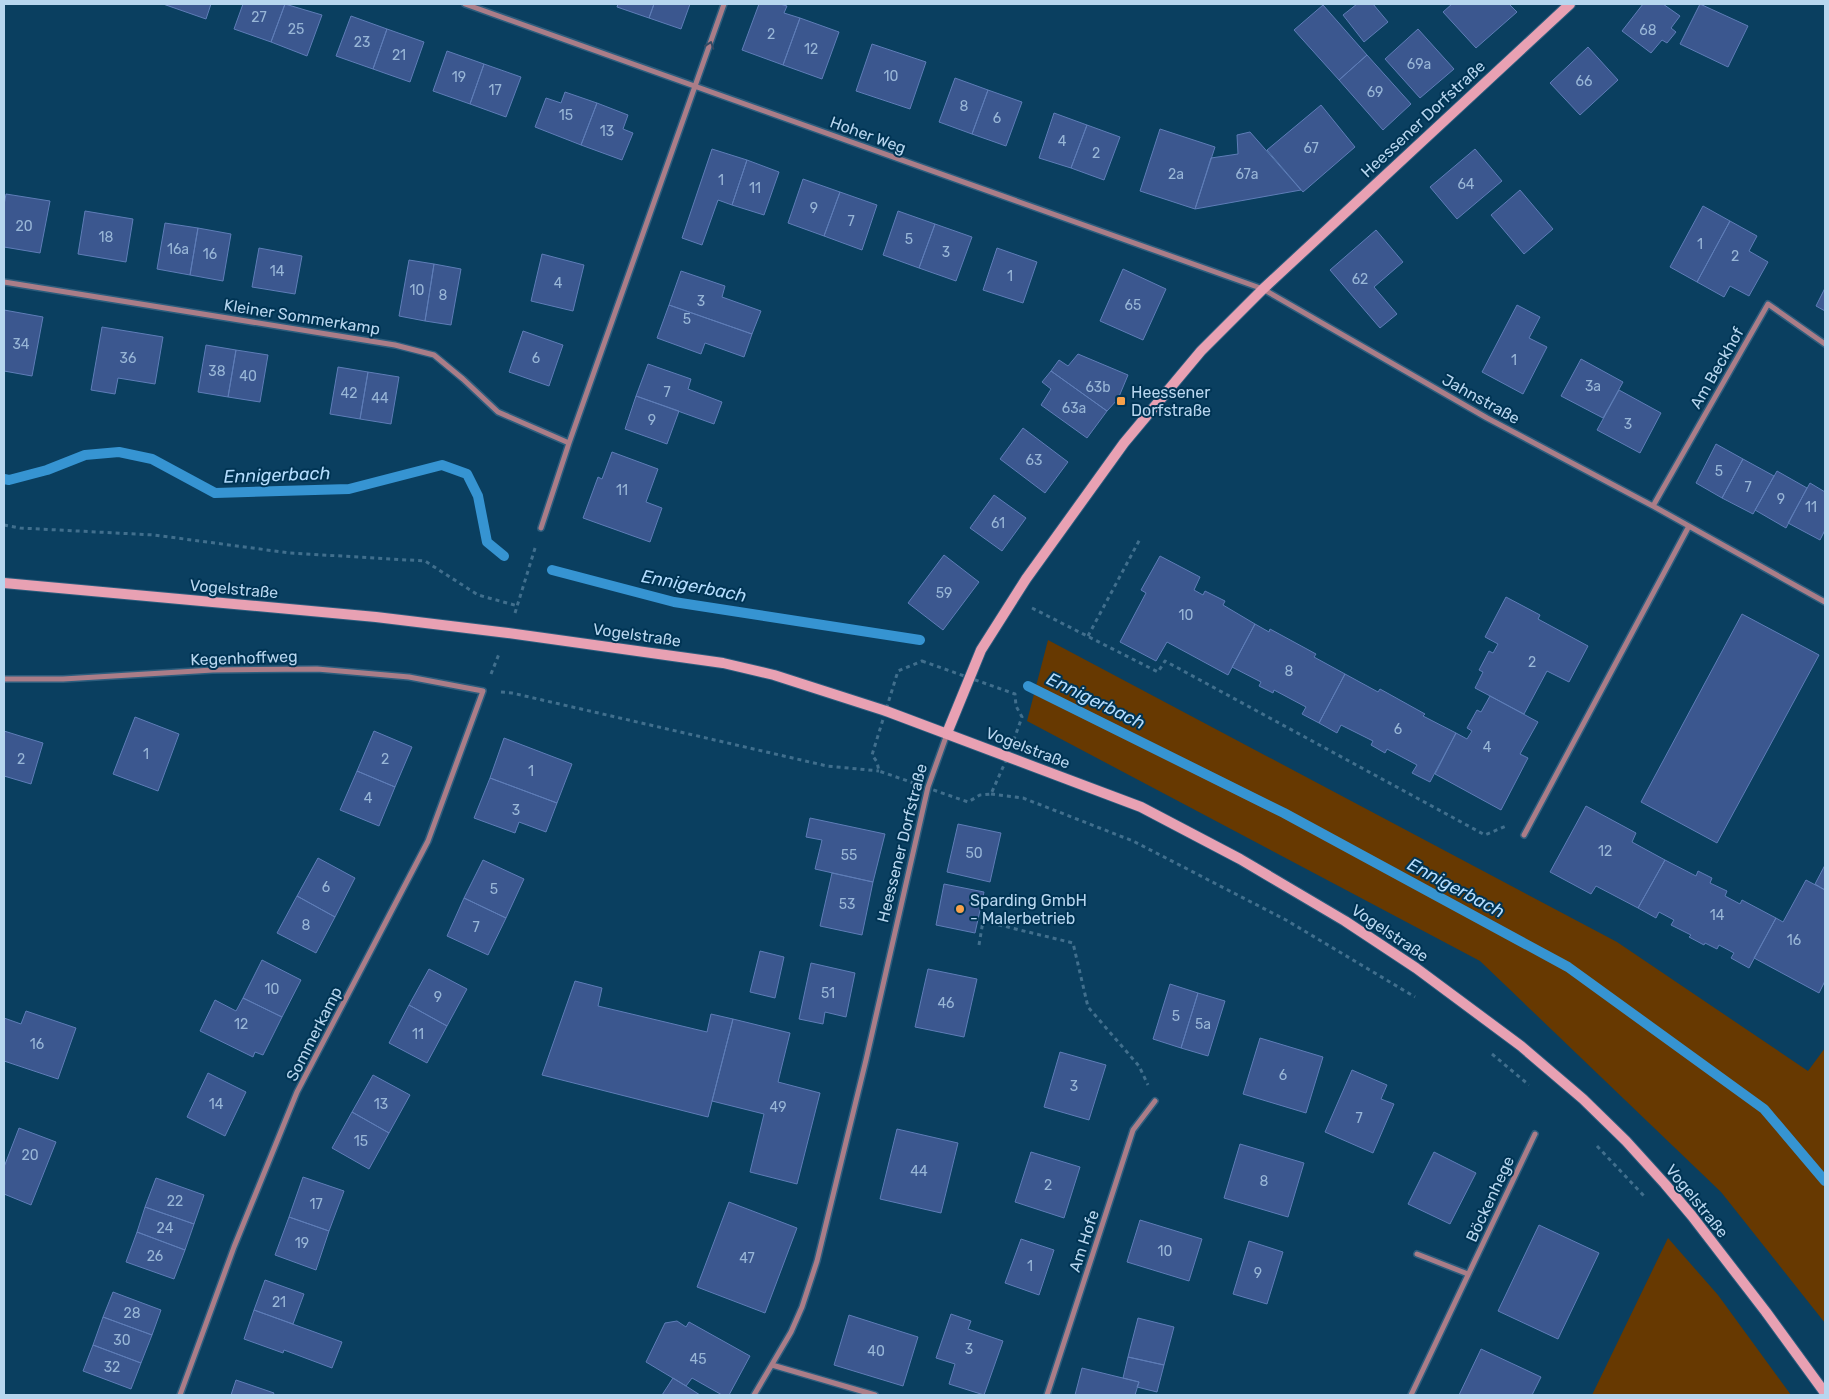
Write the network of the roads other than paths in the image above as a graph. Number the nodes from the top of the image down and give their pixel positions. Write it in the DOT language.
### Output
graph roads {
  1 [pos="465,4"];
  2 [pos="724,4"];
  3 [pos="1570,4"];
  4 [pos="695,86"];
  5 [pos="4,282"];
  6 [pos="1263,289"];
  7 [pos="1825,344"];
  8 [pos="569,443"];
  9 [pos="1653,506"];
  10 [pos="1689,526"];
  11 [pos="541,528"];
  12 [pos="4,584"];
  13 [pos="1825,602"];
  14 [pos="4,679"];
  15 [pos="484,691"];
  16 [pos="947,733"];
  17 [pos="1524,835"];
  18 [pos="1155,1101"];
  19 [pos="1535,1134"];
  20 [pos="1416,1254"];
  21 [pos="1468,1274"];
  22 [pos="772,1365"];
  23 [pos="1825,1393"];
  24 [pos="180,1395"];
  25 [pos="754,1395"];
  26 [pos="875,1395"];
  27 [pos="1047,1395"];
  28 [pos="1411,1395"];
  1 -- 4 [label="street, Hoher Weg"];
  4 -- 2 [label="street, one-way"];
  3 -- 6 [label="street, Heessener Dorfstraße"];
  4 -- 6 [label="street, Hoher Weg"];
  4 -- 8 [label="street"];
  5 -- 8 [label="street, Kleiner Sommerkamp"];
  6 -- 9 [label="street, Jahnstraße"];
  6 -- 16 [label="street, Heessener Dorfstraße"];
  7 -- 9 [label="street, Am Beckhof"];
  8 -- 11 [label="street"];
  9 -- 10 [label="street, Jahnstraße"];
  10 -- 13 [label="street, Jahnstraße"];
  10 -- 17 [label="street"];
  12 -- 16 [label="street, Vogelstraße"];
  14 -- 15 [label="street, Kegenhoffweg"];
  15 -- 24 [label="street, Sommerkamp"];
  16 -- 22 [label="street, Heessener Dorfstraße"];
  16 -- 23 [label="street, Vogelstraße"];
  18 -- 27 [label="street, Am Hofe"];
  19 -- 21 [label="street, Böckenhege"];
  20 -- 21 [label="street"];
  21 -- 28 [label="street, Böckenhege"];
  22 -- 25 [label="street, Heessener Dorfstraße"];
  22 -- 26 [label="street"];
}
